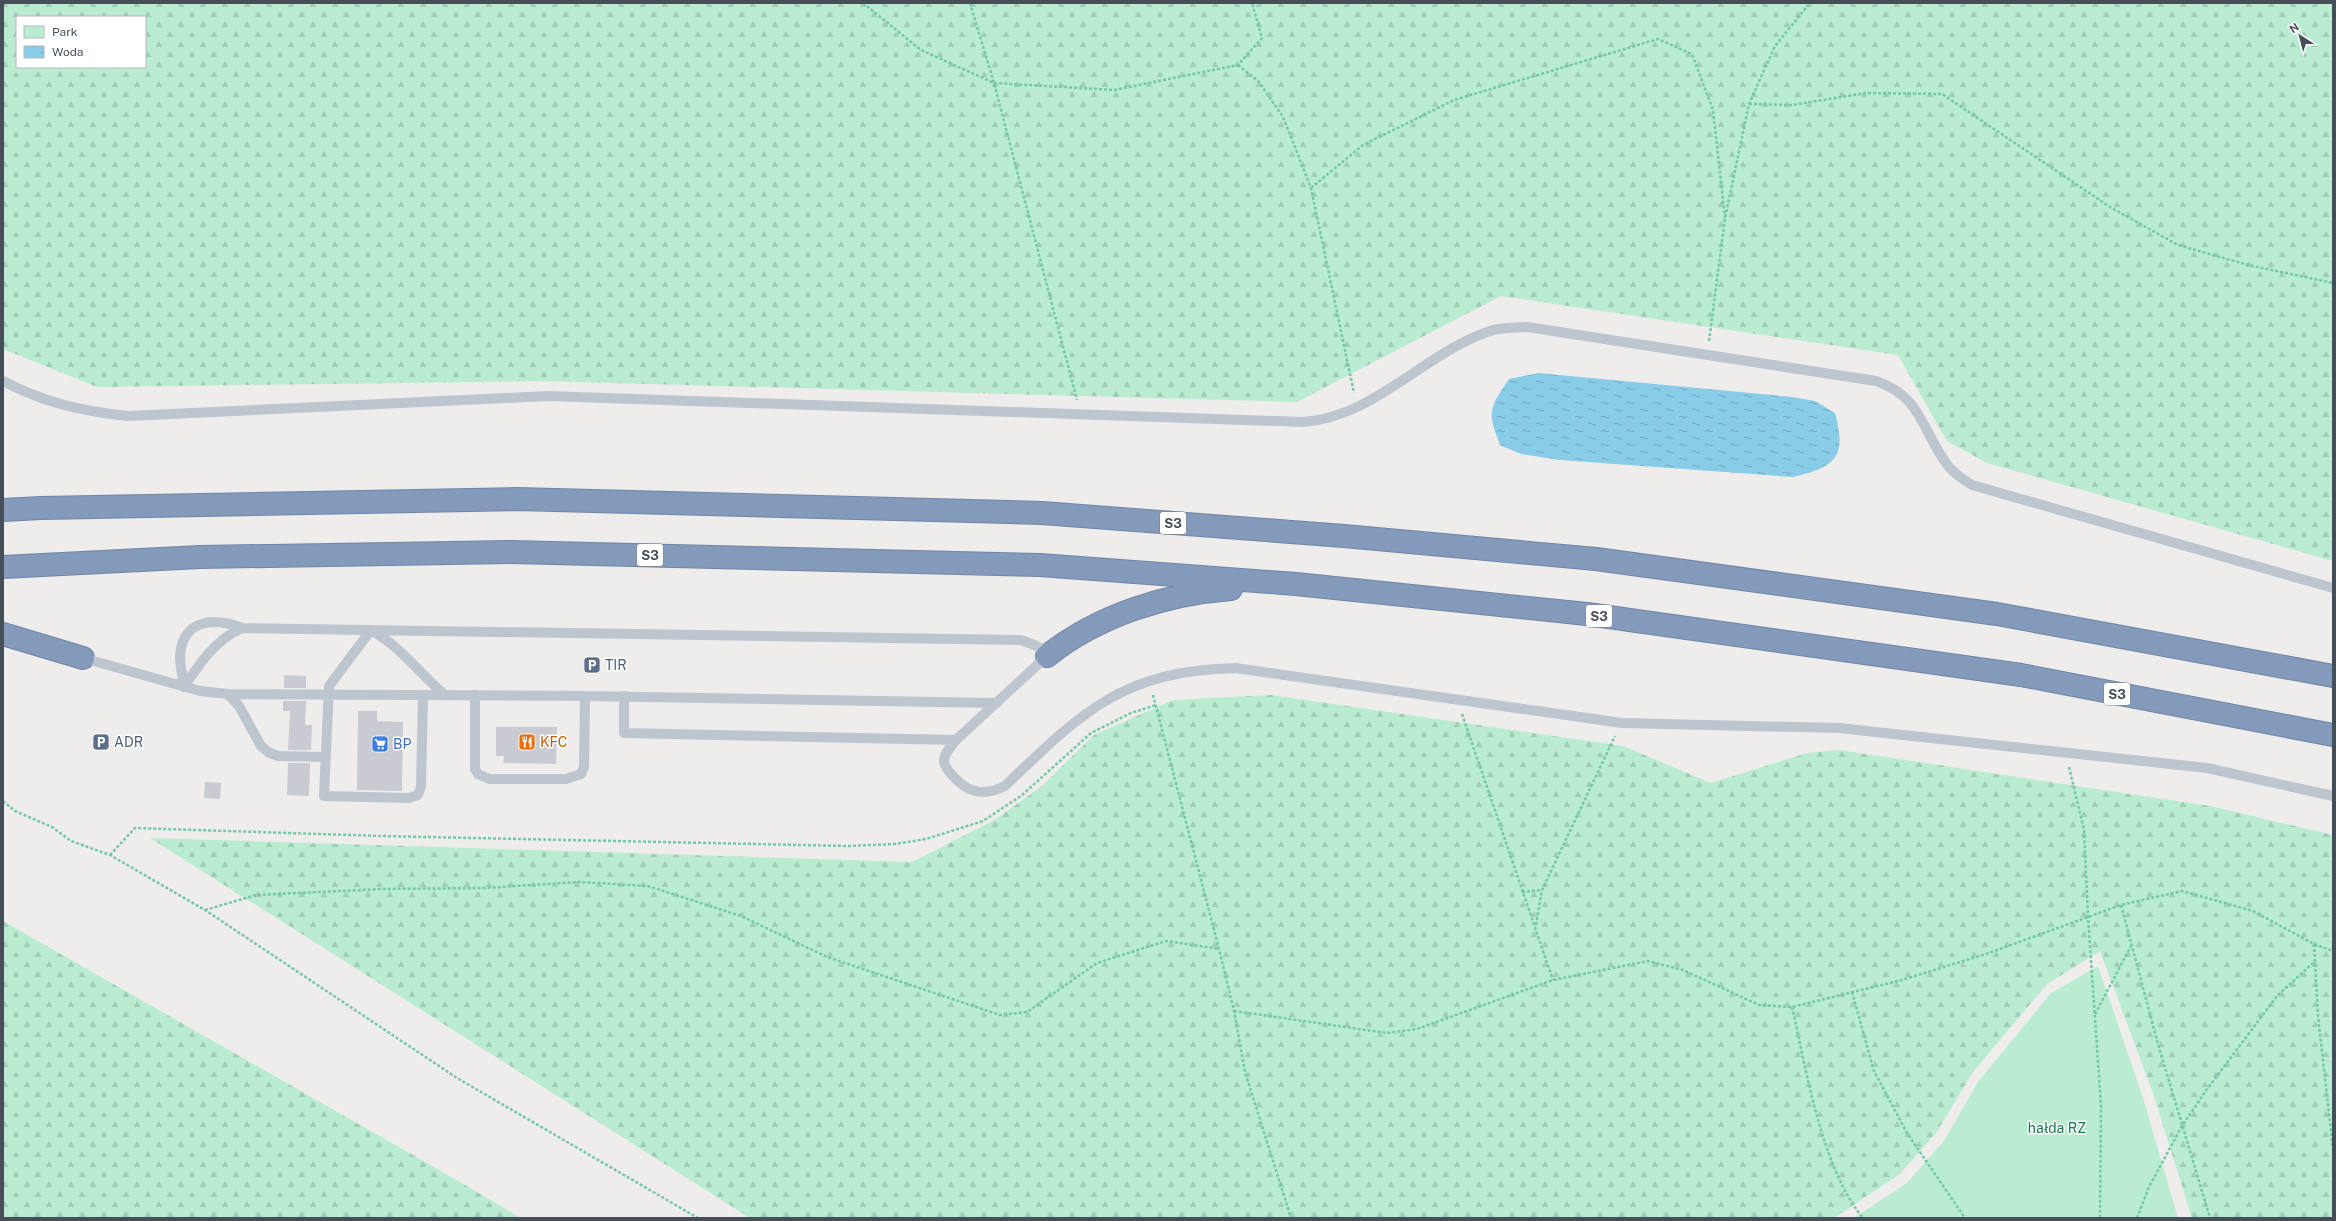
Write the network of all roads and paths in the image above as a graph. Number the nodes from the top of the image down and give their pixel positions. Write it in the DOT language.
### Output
graph roads {
  1 [pos="863,3"];
  2 [pos="970,3"];
  3 [pos="1252,3"];
  4 [pos="1810,3"];
  5 [pos="1238,65"];
  6 [pos="994,83"];
  7 [pos="1749,104"];
  8 [pos="1311,188"];
  9 [pos="1726,218"];
  10 [pos="2333,283"];
  11 [pos="1708,354"];
  12 [pos="3,381"];
  13 [pos="1358,407"];
  14 [pos="1080,415"];
  15 [pos="3,510"];
  16 [pos="3,567"];
  17 [pos="1296,584"];
  18 [pos="2333,588"];
  19 [pos="242,628"];
  20 [pos="371,630"];
  21 [pos="3,634"];
  22 [pos="1047,656"];
  23 [pos="83,658"];
  24 [pos="2333,676"];
  25 [pos="184,687"];
  26 [pos="228,694"];
  27 [pos="445,695"];
  28 [pos="475,695"];
  29 [pos="328,696"];
  30 [pos="423,696"];
  31 [pos="585,696"];
  32 [pos="624,696"];
  33 [pos="1457,699"];
  34 [pos="997,703"];
  35 [pos="1622,723"];
  36 [pos="2333,735"];
  37 [pos="956,740"];
  38 [pos="2066,754"];
  39 [pos="326,757"];
  40 [pos="2333,796"];
  41 [pos="3,801"];
  42 [pos="110,855"];
  43 [pos="1542,890"];
  44 [pos="1522,892"];
  45 [pos="2121,905"];
  46 [pos="205,910"];
  47 [pos="2088,916"];
  48 [pos="1536,926"];
  49 [pos="2314,944"];
  50 [pos="2132,946"];
  51 [pos="1219,949"];
  52 [pos="2333,951"];
  53 [pos="2315,960"];
  54 [pos="1553,980"];
  55 [pos="1852,992"];
  56 [pos="1792,1007"];
  57 [pos="1234,1011"];
  58 [pos="2095,1014"];
  59 [pos="2182,1126"];
  60 [pos="2333,1149"];
  61 [pos="698,1218"];
  62 [pos="1291,1218"];
  63 [pos="1863,1218"];
  64 [pos="1965,1218"];
  65 [pos="2100,1218"];
  66 [pos="2137,1218"];
  67 [pos="2210,1218"];
  1 -- 6 [label="path"];
  2 -- 6 [label="path"];
  3 -- 5 [label="path"];
  4 -- 7 [label="path"];
  5 -- 6 [label="path"];
  5 -- 8 [label="path"];
  6 -- 14 [label="path"];
  7 -- 9 [label="path"];
  7 -- 10 [label="path"];
  8 -- 9 [label="path"];
  8 -- 13 [label="path"];
  9 -- 11 [label="path"];
  11 -- 13 [label="lane"];
  11 -- 18 [label="lane"];
  12 -- 14 [label="lane"];
  13 -- 14 [label="lane"];
  15 -- 24 [label="highway, S3"];
  16 -- 17 [label="highway, S3"];
  17 -- 22 [label="highway"];
  17 -- 36 [label="highway, S3"];
  19 -- 20 [label="lane"];
  19 -- 25 [label="lane"];
  19 -- 25 [label="lane"];
  20 -- 22 [label="lane"];
  20 -- 27 [label="lane"];
  20 -- 29 [label="lane"];
  21 -- 23 [label="highway"];
  22 -- 34 [label="lane"];
  23 -- 25 [label="lane"];
  25 -- 26 [label="lane"];
  26 -- 29 [label="lane"];
  26 -- 39 [label="lane"];
  27 -- 28 [label="lane"];
  27 -- 30 [label="lane"];
  28 -- 31 [label="lane"];
  28 -- 31 [label="lane"];
  29 -- 30 [label="lane"];
  29 -- 39 [label="lane"];
  30 -- 39 [label="lane"];
  31 -- 32 [label="lane"];
  32 -- 34 [label="lane"];
  32 -- 37 [label="lane"];
  33 -- 35 [label="lane"];
  33 -- 37 [label="lane"];
  33 -- 44 [label="path"];
  34 -- 37 [label="lane"];
  35 -- 38 [label="lane"];
  35 -- 43 [label="path"];
  38 -- 40 [label="lane"];
  38 -- 47 [label="path"];
  41 -- 42 [label="path"];
  42 -- 46 [label="path"];
  42 -- 51 [label="path"];
  43 -- 44 [label="path"];
  43 -- 48 [label="path"];
  44 -- 48 [label="path"];
  45 -- 47 [label="path"];
  45 -- 49 [label="path"];
  45 -- 50 [label="path"];
  46 -- 51 [label="path"];
  46 -- 61 [label="path"];
  47 -- 55 [label="path"];
  47 -- 58 [label="path"];
  48 -- 54 [label="path"];
  49 -- 52 [label="path"];
  49 -- 53 [label="path"];
  50 -- 58 [label="path"];
  50 -- 59 [label="path"];
  51 -- 57 [label="path"];
  53 -- 59 [label="path"];
  53 -- 60 [label="path"];
  54 -- 56 [label="path"];
  54 -- 57 [label="path"];
  55 -- 56 [label="path"];
  55 -- 64 [label="path"];
  56 -- 63 [label="path"];
  57 -- 62 [label="path"];
  58 -- 65 [label="path"];
  59 -- 66 [label="path"];
  59 -- 67 [label="path"];
}
